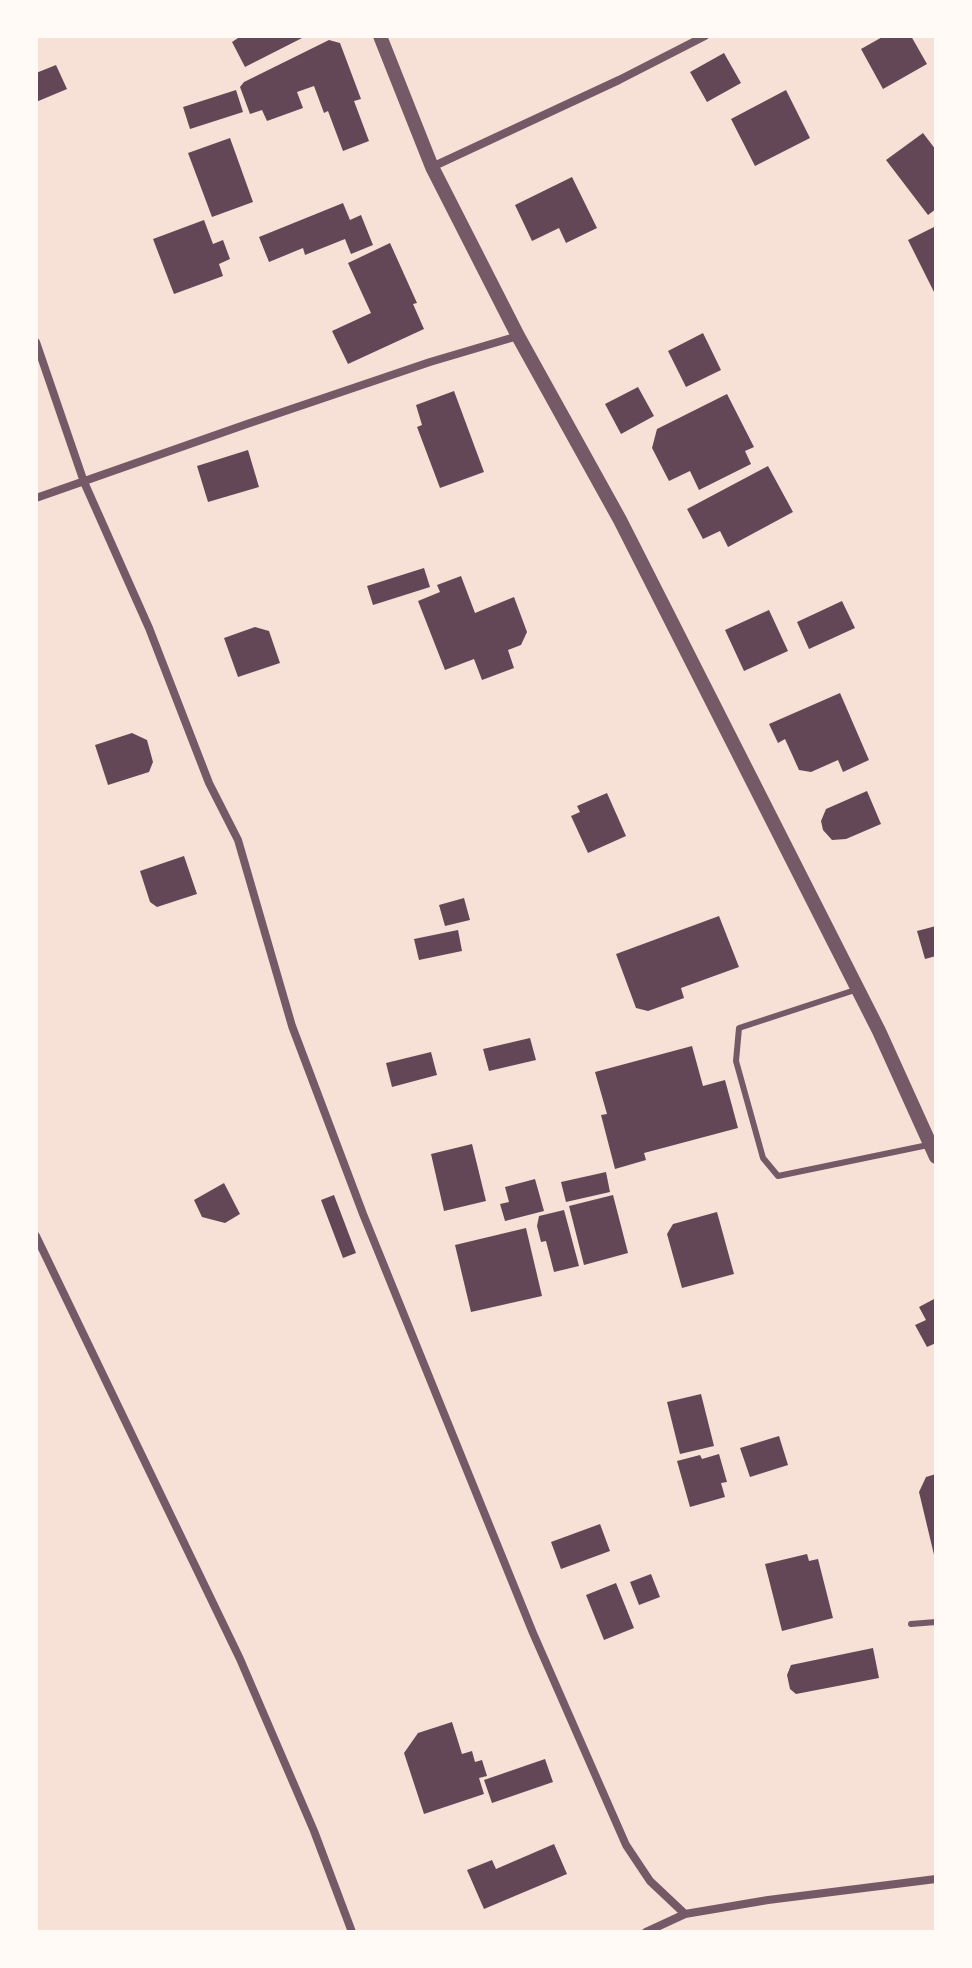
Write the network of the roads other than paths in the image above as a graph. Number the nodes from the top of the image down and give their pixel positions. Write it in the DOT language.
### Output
graph roads {
  1 [pos="380,36"];
  2 [pos="705,36"];
  3 [pos="432,167"];
  4 [pos="518,336"];
  5 [pos="36,342"];
  6 [pos="84,482"];
  7 [pos="36,498"];
  8 [pos="858,989"];
  9 [pos="933,1151"];
  10 [pos="36,1236"];
  11 [pos="936,1622"];
  12 [pos="911,1624"];
  13 [pos="936,1879"];
  14 [pos="685,1914"];
  15 [pos="352,1932"];
  16 [pos="646,1932"];
  1 -- 3 [label="street"];
  2 -- 3 [label="street"];
  3 -- 4 [label="street"];
  4 -- 6 [label="street"];
  4 -- 8 [label="street"];
  5 -- 6 [label="street"];
  6 -- 7 [label="street"];
  6 -- 14 [label="street"];
  8 -- 9 [label="street"];
  8 -- 9 [label="lane"];
  10 -- 15 [label="street"];
  11 -- 12 [label="lane"];
  13 -- 14 [label="street"];
  14 -- 16 [label="street"];
}
